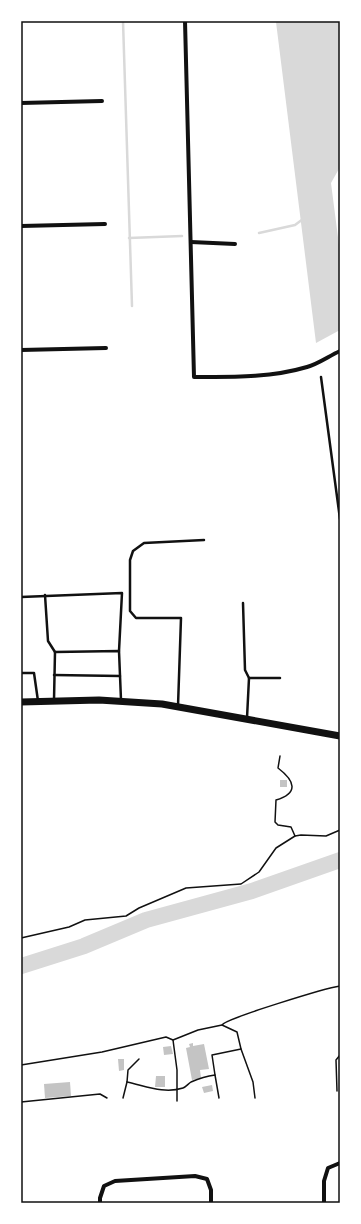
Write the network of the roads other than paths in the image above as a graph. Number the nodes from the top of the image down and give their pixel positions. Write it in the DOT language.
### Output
graph roads {
  1 [pos="186,21"];
  2 [pos="102,101"];
  3 [pos="21,103"];
  4 [pos="105,224"];
  5 [pos="21,226"];
  6 [pos="192,242"];
  7 [pos="235,244"];
  8 [pos="106,348"];
  9 [pos="21,350"];
  10 [pos="340,351"];
  11 [pos="321,377"];
  12 [pos="340,518"];
  13 [pos="204,540"];
  14 [pos="45,596"];
  15 [pos="21,597"];
  16 [pos="244,603"];
  17 [pos="119,650"];
  18 [pos="54,652"];
  19 [pos="21,673"];
  20 [pos="54,675"];
  21 [pos="120,676"];
  22 [pos="249,678"];
  23 [pos="280,678"];
  24 [pos="54,701"];
  25 [pos="121,701"];
  26 [pos="21,702"];
  27 [pos="38,702"];
  28 [pos="178,706"];
  29 [pos="247,718"];
  30 [pos="340,736"];
  31 [pos="340,1163"];
  32 [pos="100,1203"];
  33 [pos="211,1203"];
  34 [pos="324,1203"];
  1 -- 6 [label="street"];
  2 -- 3 [label="street"];
  4 -- 5 [label="street"];
  6 -- 7 [label="street"];
  6 -- 10 [label="street"];
  8 -- 9 [label="street"];
  11 -- 12 [label="lane"];
  13 -- 28 [label="lane"];
  14 -- 15 [label="lane"];
  14 -- 17 [label="lane"];
  14 -- 18 [label="lane"];
  16 -- 22 [label="lane"];
  17 -- 18 [label="lane"];
  17 -- 21 [label="lane"];
  18 -- 20 [label="lane"];
  19 -- 27 [label="lane"];
  20 -- 21 [label="lane"];
  20 -- 24 [label="lane"];
  21 -- 25 [label="lane"];
  22 -- 23 [label="lane"];
  22 -- 29 [label="lane"];
  24 -- 25 [label="main road"];
  24 -- 27 [label="main road"];
  25 -- 28 [label="main road"];
  26 -- 27 [label="main road"];
  28 -- 29 [label="main road"];
  29 -- 30 [label="main road"];
  31 -- 34 [label="street"];
  32 -- 33 [label="street"];
}
